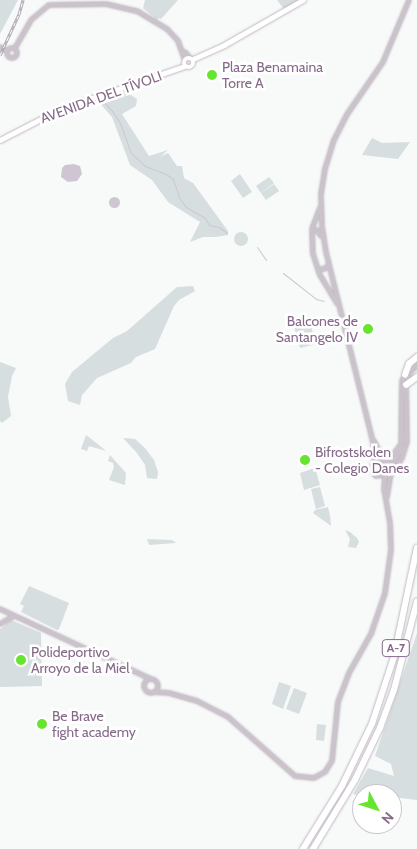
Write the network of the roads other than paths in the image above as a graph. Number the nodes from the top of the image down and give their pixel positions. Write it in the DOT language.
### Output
graph roads {
  1 [pos="303,0"];
  2 [pos="409,0"];
  3 [pos="0,47"];
  4 [pos="14,48"];
  5 [pos="7,51"];
  6 [pos="188,61"];
  7 [pos="0,140"];
  8 [pos="321,204"];
  9 [pos="312,232"];
  10 [pos="328,266"];
  11 [pos="318,269"];
  12 [pos="338,305"];
  13 [pos="417,357"];
  14 [pos="417,361"];
  15 [pos="417,366"];
  16 [pos="405,375"];
  17 [pos="417,377"];
  18 [pos="406,385"];
  19 [pos="371,434"];
  20 [pos="373,442"];
  21 [pos="402,444"];
  22 [pos="399,461"];
  23 [pos="382,463"];
  24 [pos="374,464"];
  25 [pos="385,473"];
  26 [pos="376,476"];
  27 [pos="384,490"];
  28 [pos="387,502"];
  29 [pos="417,548"];
  30 [pos="417,602"];
  31 [pos="0,609"];
  32 [pos="416,610"];
  33 [pos="14,616"];
  34 [pos="0,624"];
  35 [pos="141,674"];
  36 [pos="151,679"];
  37 [pos="145,683"];
  38 [pos="158,685"];
  39 [pos="155,692"];
  40 [pos="173,694"];
  41 [pos="303,849"];
  42 [pos="313,849"];
  1 -- 6 [label="main road, AVENIDA DEL TÍVOLI"];
  2 -- 8 [label="street"];
  3 -- 5 [label="street"];
  4 -- 5 [label="street"];
  4 -- 5 [label="street"];
  4 -- 6 [label="street"];
  6 -- 7 [label="main road, AVENIDA DEL TÍVOLI"];
  8 -- 9 [label="street"];
  8 -- 10 [label="street"];
  9 -- 10 [label="street"];
  9 -- 11 [label="street"];
  10 -- 11 [label="street"];
  10 -- 12 [label="street"];
  11 -- 12 [label="street"];
  12 -- 19 [label="street"];
  13 -- 16 [label="highway"];
  14 -- 16 [label="street"];
  15 -- 18 [label="street"];
  16 -- 21 [label="street"];
  17 -- 18 [label="highway"];
  18 -- 22 [label="street"];
  19 -- 20 [label="street"];
  19 -- 21 [label="street"];
  20 -- 23 [label="street"];
  20 -- 24 [label="street"];
  21 -- 23 [label="street"];
  22 -- 25 [label="street"];
  22 -- 28 [label="street"];
  23 -- 24 [label="street"];
  23 -- 25 [label="street"];
  24 -- 26 [label="street"];
  25 -- 26 [label="street"];
  25 -- 27 [label="street"];
  26 -- 27 [label="street"];
  27 -- 28 [label="street"];
  28 -- 40 [label="street"];
  29 -- 41 [label="highway, A-7"];
  30 -- 32 [label="highway, A-7"];
  31 -- 33 [label="street"];
  32 -- 42 [label="highway, A-7"];
  33 -- 34 [label="street"];
  33 -- 35 [label="street"];
  35 -- 36 [label="street"];
  35 -- 37 [label="street"];
  36 -- 37 [label="street"];
  36 -- 38 [label="street"];
  37 -- 39 [label="street"];
  38 -- 39 [label="street"];
  38 -- 40 [label="street"];
  39 -- 40 [label="street"];
}
